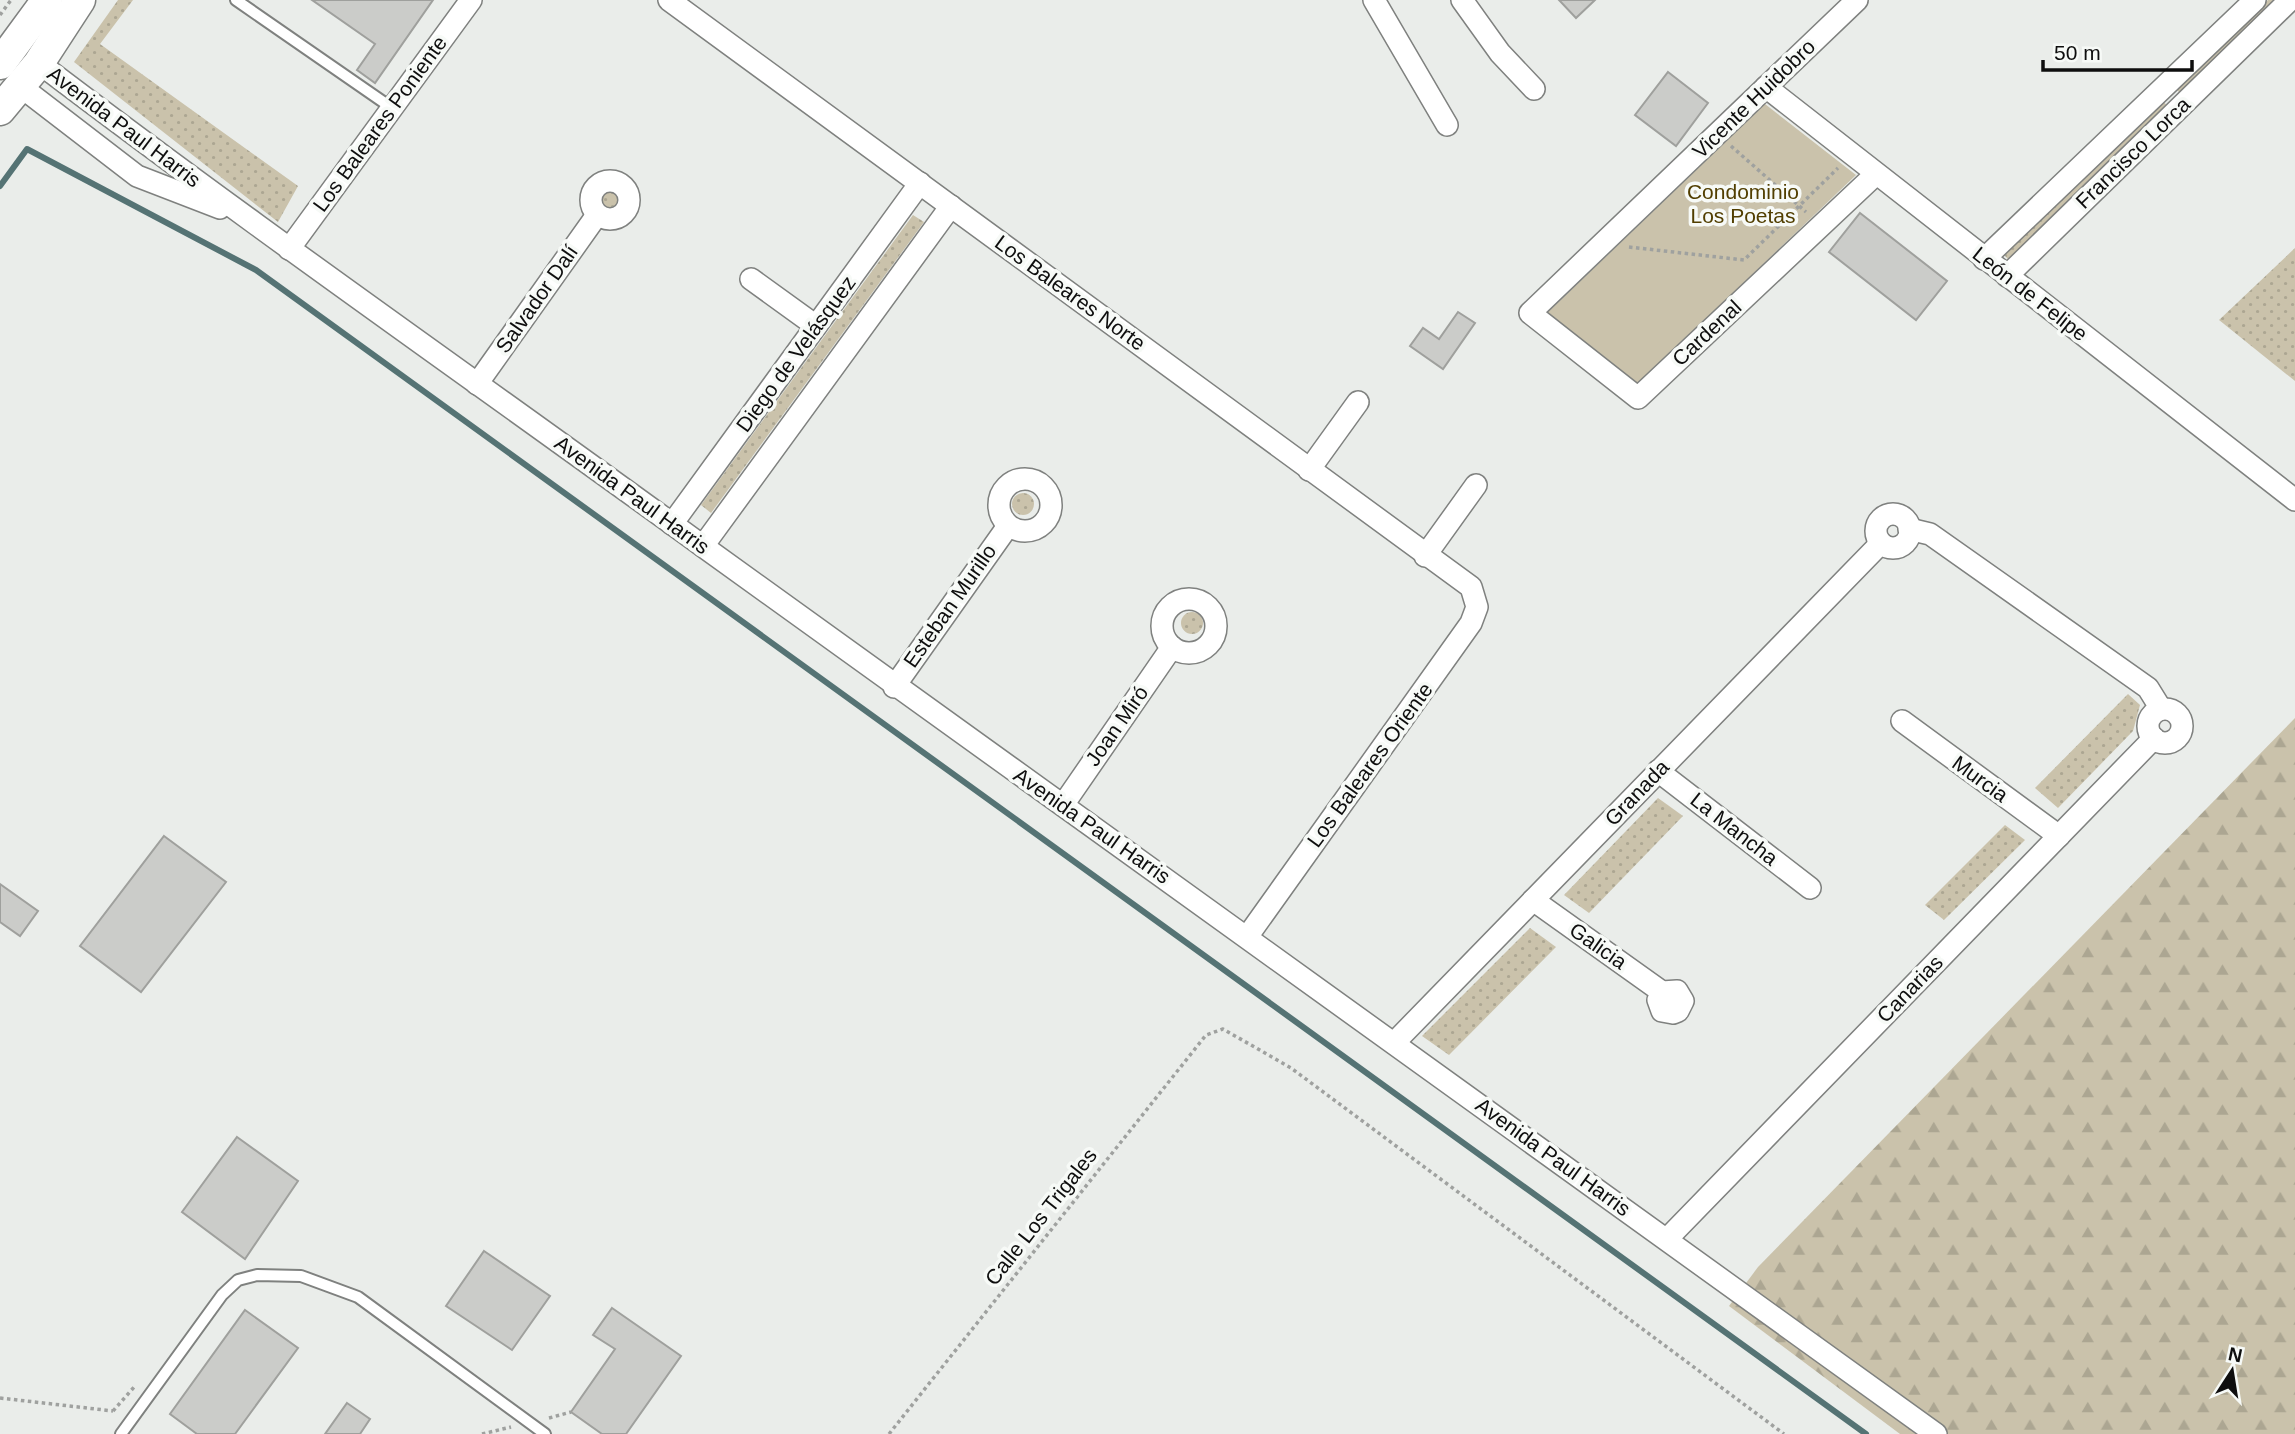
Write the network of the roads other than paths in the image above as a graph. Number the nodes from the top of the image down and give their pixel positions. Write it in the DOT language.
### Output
graph roads {
  1 [pos="47,0"];
  2 [pos="80,0"];
  3 [pos="236,0"];
  4 [pos="471,0"];
  5 [pos="669,0"];
  6 [pos="1374,0"];
  7 [pos="1462,0"];
  8 [pos="1857,0"];
  9 [pos="2255,0"];
  10 [pos="2290,0"];
  11 [pos="5,47"];
  12 [pos="39,63"];
  13 [pos="10,78"];
  14 [pos="1766,88"];
  15 [pos="1534,89"];
  16 [pos="2162,89"];
  17 [pos="392,108"];
  18 [pos="2180,108"];
  19 [pos="0,110"];
  20 [pos="1447,125"];
  21 [pos="1875,174"];
  22 [pos="920,183"];
  23 [pos="951,206"];
  24 [pos="597,215"];
  25 [pos="248,219"];
  26 [pos="289,249"];
  27 [pos="1984,259"];
  28 [pos="2007,276"];
  29 [pos="751,279"];
  30 [pos="1530,313"];
  31 [pos="816,326"];
  32 [pos="477,384"];
  33 [pos="1357,402"];
  34 [pos="1309,470"];
  35 [pos="1476,485"];
  36 [pos="2295,500"];
  37 [pos="672,524"];
  38 [pos="1008,526"];
  39 [pos="703,546"];
  40 [pos="1425,556"];
  41 [pos="1471,587"];
  42 [pos="1172,648"];
  43 [pos="894,687"];
  44 [pos="2161,709"];
  45 [pos="1902,721"];
  46 [pos="2154,738"];
  47 [pos="1658,771"];
  48 [pos="1063,804"];
  49 [pos="2059,836"];
  50 [pos="1810,887"];
  51 [pos="1533,900"];
  52 [pos="1247,937"];
  53 [pos="1662,992"];
  54 [pos="1394,1043"];
  55 [pos="1667,1239"];
  56 [pos="121,1434"];
  57 [pos="545,1434"];
  58 [pos="1936,1434"];
  1 -- 11 [label="main road"];
  2 -- 12 [label="main road"];
  3 -- 17 [label="lane"];
  4 -- 17 [label="street, Los Baleares Poniente"];
  5 -- 22 [label="street, Los Baleares Norte"];
  6 -- 20 [label="street"];
  7 -- 15 [label="street"];
  8 -- 14 [label="street, Vicente Huidobro"];
  9 -- 16 [label="street, Francisco Lorca"];
  10 -- 18 [label="street, Francisco Lorca"];
  11 -- 12 [label="main road, Avenida Paul Harris"];
  12 -- 13 [label="main road"];
  12 -- 25 [label="street, Avenida Paul Harris"];
  13 -- 19 [label="main road"];
  13 -- 25 [label="street, Avenida Paul Harris"];
  14 -- 21 [label="street, León de Felipe"];
  14 -- 30 [label="street, Vicente Huidobro"];
  16 -- 18 [label="street"];
  16 -- 27 [label="street, Francisco Lorca"];
  17 -- 26 [label="street, Los Baleares Poniente"];
  18 -- 28 [label="street, Francisco Lorca"];
  21 -- 27 [label="street, León de Felipe"];
  21 -- 30 [label="street, Cardenal"];
  22 -- 23 [label="street, Los Baleares Norte"];
  22 -- 31 [label="street, Diego de Velásquez"];
  23 -- 34 [label="street, Los Baleares Norte"];
  23 -- 39 [label="street, Diego de Velásquez"];
  24 -- 32 [label="street, Salvador Dalí"];
  25 -- 26 [label="street, Avenida Paul Harris"];
  26 -- 32 [label="street, Avenida Paul Harris"];
  27 -- 28 [label="street, León de Felipe"];
  28 -- 36 [label="street, León de Felipe"];
  29 -- 31 [label="street"];
  31 -- 37 [label="street, Diego de Velásquez"];
  32 -- 37 [label="street, Avenida Paul Harris"];
  33 -- 34 [label="street"];
  34 -- 40 [label="street, Los Baleares Norte"];
  35 -- 40 [label="street"];
  37 -- 39 [label="street, Avenida Paul Harris"];
  38 -- 43 [label="street, Esteban Murillo"];
  39 -- 43 [label="street, Avenida Paul Harris"];
  40 -- 41 [label="street, Los Baleares Norte"];
  41 -- 52 [label="street, Los Baleares Oriente"];
  42 -- 48 [label="street, Joan Miró"];
  43 -- 48 [label="street, Avenida Paul Harris"];
  44 -- 46 [label="street"];
  44 -- 46 [label="street, Canarias"];
  44 -- 47 [label="street, Granada"];
  45 -- 49 [label="street, Murcia"];
  46 -- 49 [label="street, Canarias"];
  47 -- 50 [label="street, La Mancha"];
  47 -- 51 [label="street, Granada"];
  48 -- 52 [label="street, Avenida Paul Harris"];
  49 -- 55 [label="street, Canarias"];
  51 -- 53 [label="street, Galicia"];
  51 -- 54 [label="street, Granada"];
  52 -- 54 [label="street, Avenida Paul Harris"];
  54 -- 55 [label="street, Avenida Paul Harris"];
  55 -- 58 [label="street, Avenida Paul Harris"];
  56 -- 57 [label="lane"];
}
